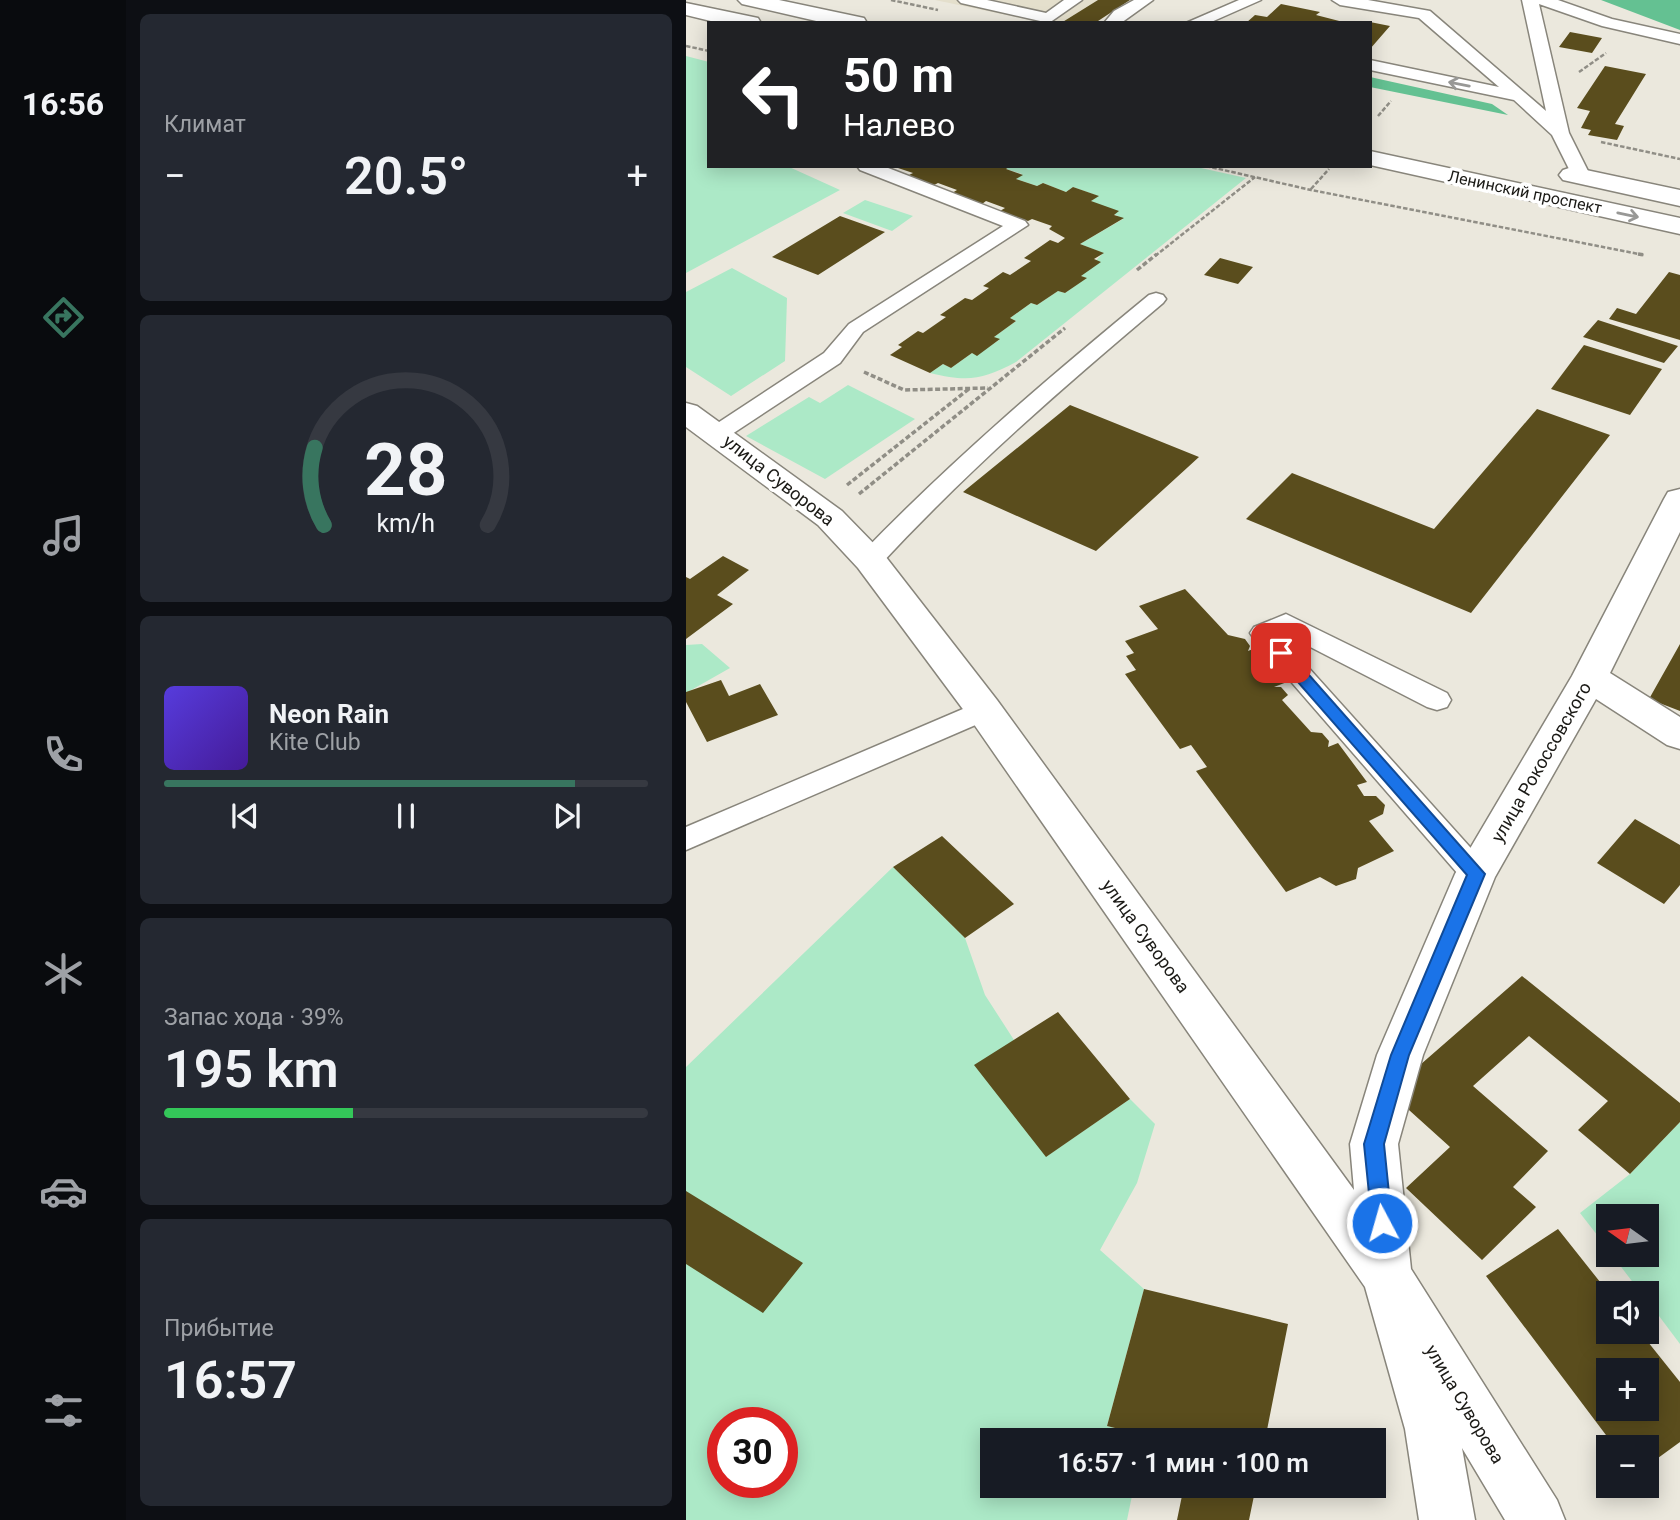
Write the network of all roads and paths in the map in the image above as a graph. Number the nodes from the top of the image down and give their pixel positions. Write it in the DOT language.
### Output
graph roads {
  1 [pos="749,0"];
  2 [pos="966,0"];
  3 [pos="1074,0"];
  4 [pos="1145,0"];
  5 [pos="1254,0"];
  6 [pos="1340,0"];
  7 [pos="1530,0"];
  8 [pos="1543,0"];
  9 [pos="686,9"];
  10 [pos="741,21"];
  11 [pos="847,21"];
  12 [pos="1114,21"];
  13 [pos="1199,21"];
  14 [pos="1651,34"];
  15 [pos="1680,39"];
  16 [pos="686,46"];
  17 [pos="707,51"];
  18 [pos="1372,65"];
  19 [pos="1547,82"];
  20 [pos="1520,96"];
  21 [pos="1394,98"];
  22 [pos="1378,116"];
  23 [pos="1560,133"];
  24 [pos="1372,158"];
  25 [pos="871,168"];
  26 [pos="1215,168"];
  27 [pos="1329,169"];
  28 [pos="1543,169"];
  29 [pos="1582,177"];
  30 [pos="1311,190"];
  31 [pos="1680,198"];
  32 [pos="1680,226"];
  33 [pos="1653,257"];
  34 [pos="1156,299"];
  35 [pos="832,358"];
  36 [pos="970,388"];
  37 [pos="686,412"];
  38 [pos="718,433"];
  39 [pos="1680,499"];
  40 [pos="824,513"];
  41 [pos="870,560"];
  42 [pos="1590,677"];
  43 [pos="1437,700"];
  44 [pos="984,710"];
  45 [pos="1680,735"];
  46 [pos="686,839"];
  47 [pos="1476,874"];
  48 [pos="1387,1276"];
  49 [pos="1447,1520"];
  50 [pos="1536,1520"];
  1 -- 11 [label="street"];
  2 -- 3 [label="lane"];
  4 -- 12 [label="lane"];
  5 -- 13 [label="lane"];
  6 -- 20 [label="lane"];
  7 -- 19 [label="lane"];
  8 -- 14 [label="lane"];
  9 -- 10 [label="street"];
  14 -- 15 [label="lane"];
  14 -- 19 [label="path"];
  16 -- 17 [label="path"];
  20 -- 18 [label="lane, one-way"];
  19 -- 23 [label="lane"];
  20 -- 23 [label="lane"];
  21 -- 22 [label="path"];
  23 -- 29 [label="lane"];
  24 -- 32 [label="street, Ленинский проспект, one-way"];
  25 -- 35 [label="lane"];
  26 -- 30 [label="path"];
  27 -- 30 [label="path"];
  28 -- 29 [label="street, Ленинский проспект"];
  29 -- 31 [label="street, Ленинский проспект"];
  30 -- 33 [label="path"];
  34 -- 41 [label="lane"];
  35 -- 36 [label="path"];
  35 -- 38 [label="lane"];
  36 -- 40 [label="path"];
  36 -- 40 [label="path"];
  37 -- 38 [label="street, улица Суворова"];
  38 -- 40 [label="street, улица Суворова"];
  39 -- 42 [label="street, улица Рокоссовского"];
  40 -- 41 [label="street, улица Суворова"];
  41 -- 44 [label="street, улица Суворова"];
  42 -- 45 [label="street"];
  42 -- 47 [label="street, улица Рокоссовского"];
  43 -- 47 [label="lane"];
  44 -- 46 [label="lane"];
  44 -- 48 [label="street, улица Суворова"];
  47 -- 48 [label="street, улица Рокоссовского"];
  48 -- 49 [label="street, улица Рокоссовского"];
  48 -- 50 [label="street, улица Суворова"];
}
